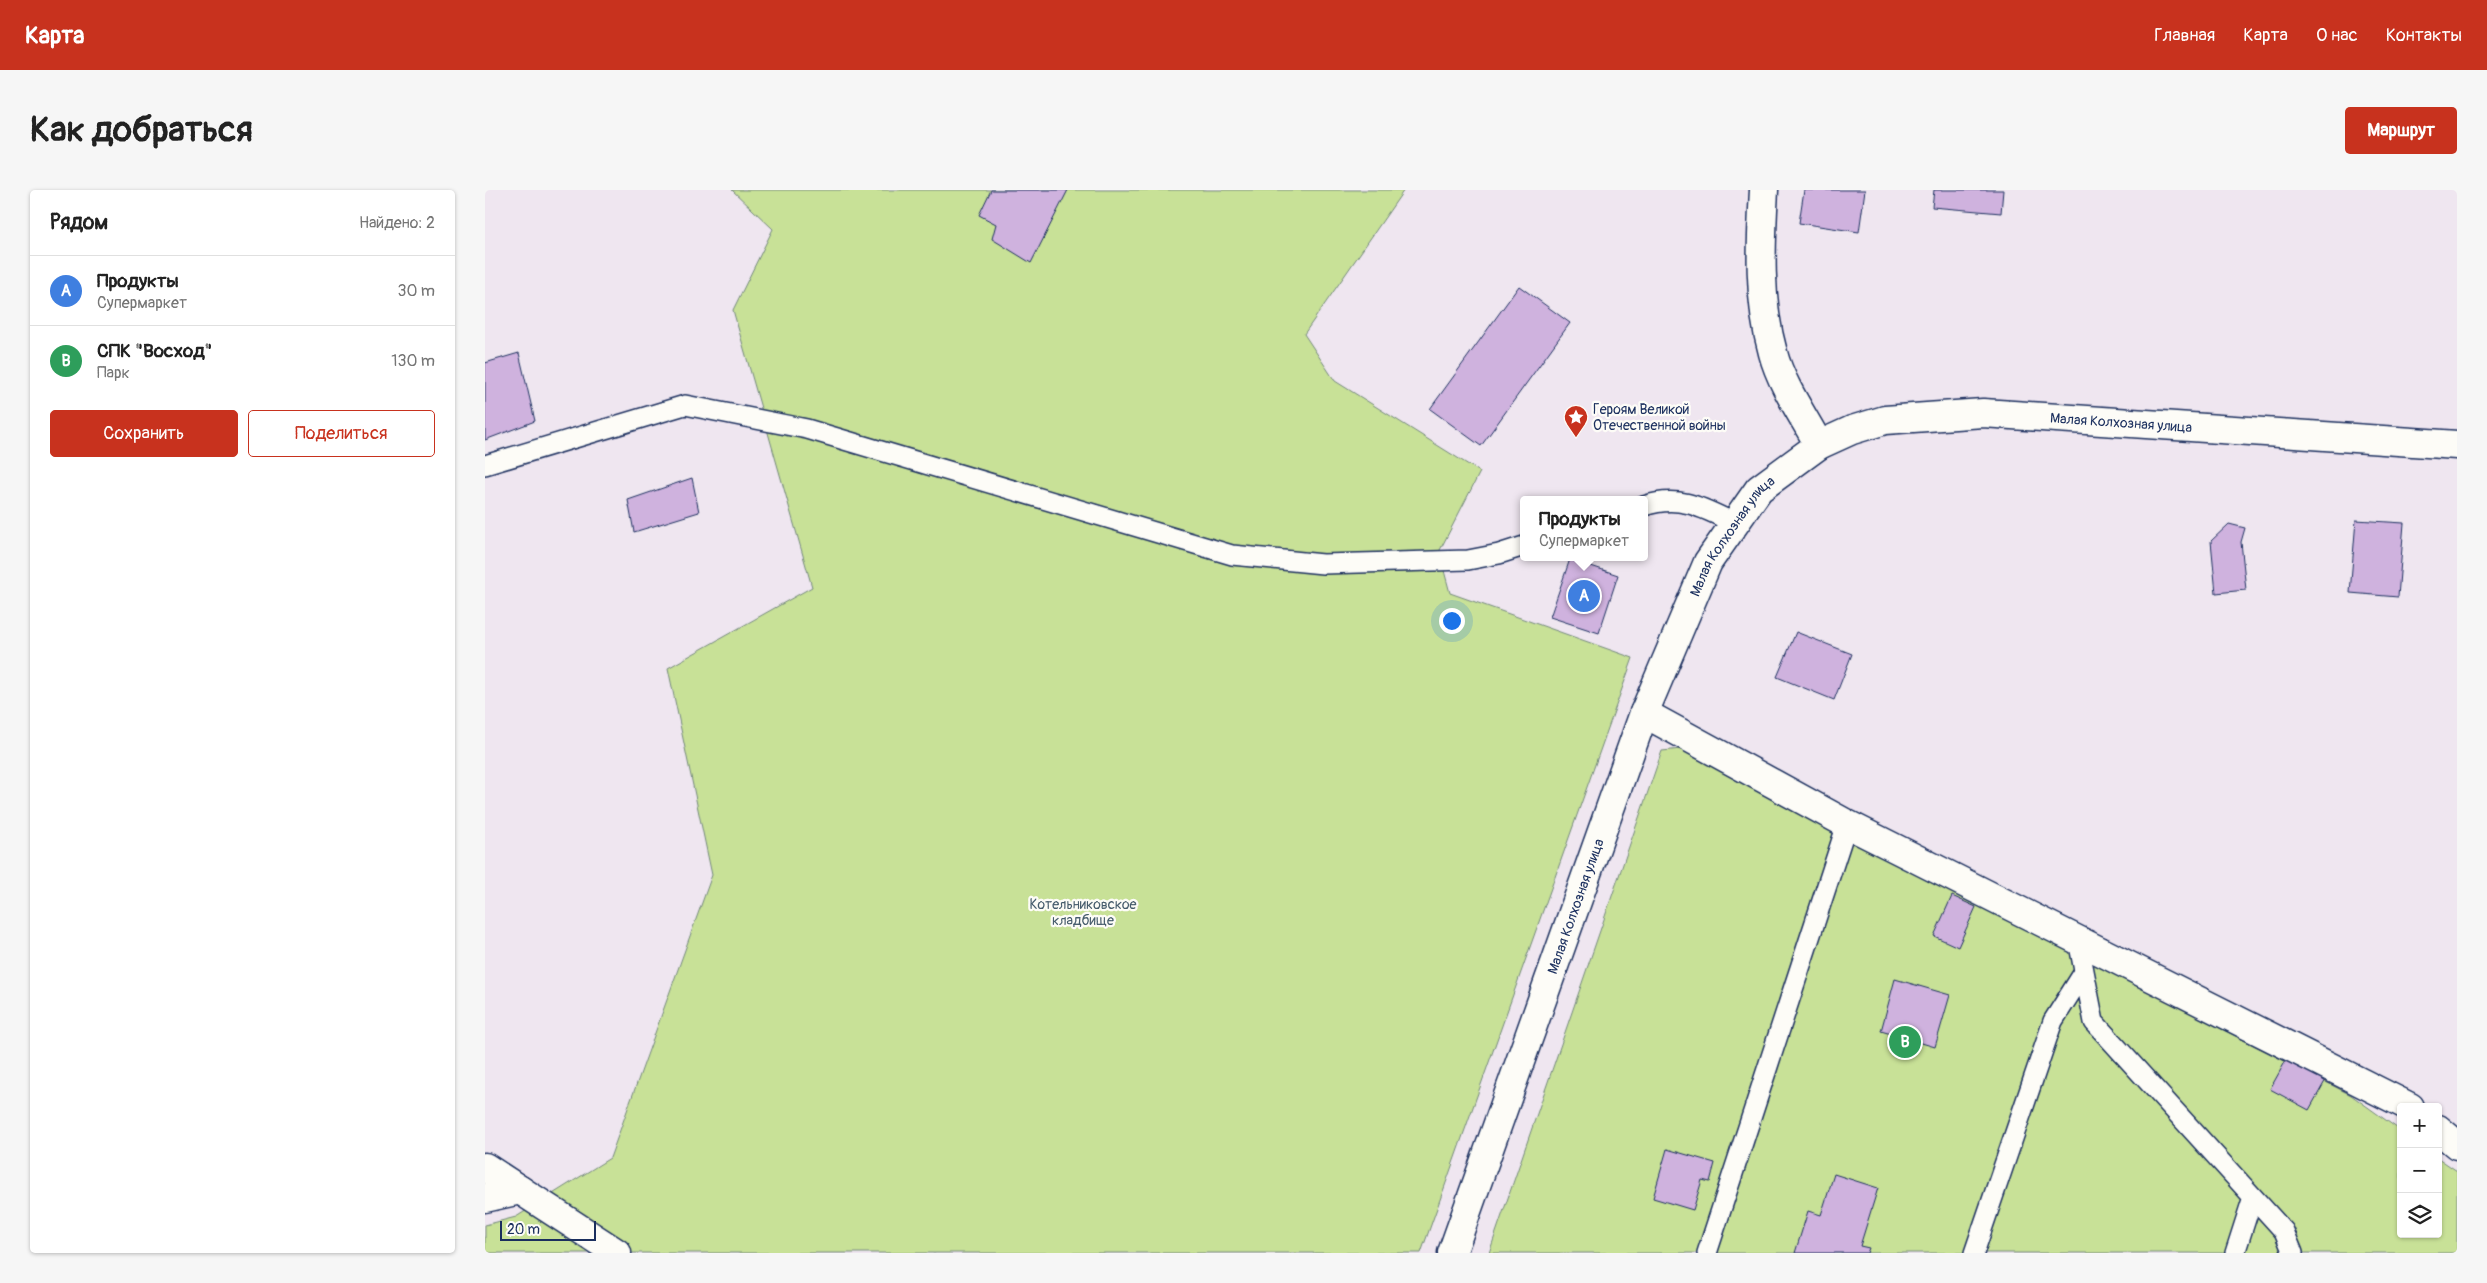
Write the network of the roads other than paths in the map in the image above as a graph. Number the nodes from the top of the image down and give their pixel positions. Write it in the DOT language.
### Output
graph roads {
  1 [pos="1764,190"];
  2 [pos="1819,445"];
  3 [pos="2457,445"];
  4 [pos="485,465"];
  5 [pos="1648,505"];
  6 [pos="1734,523"];
  7 [pos="1520,547"];
  8 [pos="1644,713"];
  9 [pos="1847,824"];
  10 [pos="2078,940"];
  11 [pos="2084,972"];
  12 [pos="2402,1103"];
  13 [pos="2442,1132"];
  14 [pos="2457,1145"];
  15 [pos="485,1167"];
  16 [pos="520,1190"];
  17 [pos="2253,1197"];
  18 [pos="485,1198"];
  19 [pos="617,1253"];
  20 [pos="1452,1253"];
  21 [pos="1707,1253"];
  22 [pos="1974,1253"];
  23 [pos="2235,1253"];
  24 [pos="2293,1253"];
  1 -- 2 [label="street"];
  2 -- 3 [label="street, Малая Колхозная улица"];
  2 -- 6 [label="street, Малая Колхозная улица"];
  4 -- 7 [label="lane"];
  5 -- 6 [label="lane"];
  6 -- 8 [label="street, Малая Колхозная улица"];
  8 -- 9 [label="street"];
  8 -- 20 [label="street, Малая Колхозная улица"];
  9 -- 10 [label="street"];
  9 -- 21 [label="lane"];
  10 -- 11 [label="lane"];
  10 -- 12 [label="street"];
  11 -- 17 [label="lane"];
  11 -- 22 [label="lane"];
  13 -- 14 [label="street"];
  15 -- 16 [label="street"];
  16 -- 18 [label="street"];
  16 -- 19 [label="street"];
  17 -- 23 [label="lane"];
  17 -- 24 [label="lane"];
}
